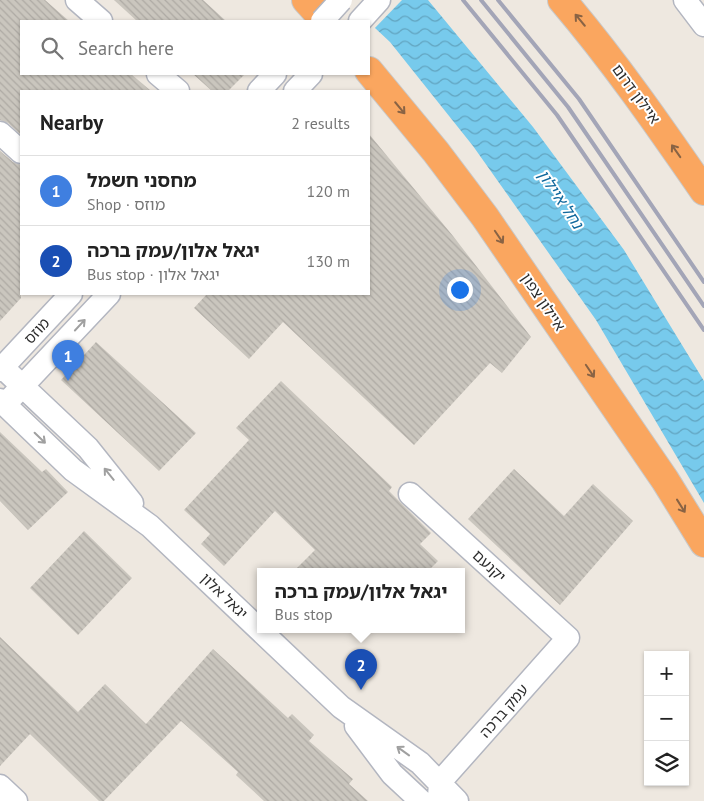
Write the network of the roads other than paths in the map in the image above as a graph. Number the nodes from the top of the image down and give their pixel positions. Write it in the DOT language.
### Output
graph roads {
  1 [pos="78,0"];
  2 [pos="341,0"];
  3 [pos="379,0"];
  4 [pos="562,0"];
  5 [pos="685,0"];
  6 [pos="314,9"];
  7 [pos="100,20"];
  8 [pos="361,20"];
  9 [pos="704,25"];
  10 [pos="370,72"];
  11 [pos="159,75"];
  12 [pos="274,75"];
  13 [pos="177,90"];
  14 [pos="260,90"];
  15 [pos="0,133"];
  16 [pos="20,151"];
  17 [pos="704,191"];
  18 [pos="70,295"];
  19 [pos="108,295"];
  20 [pos="1,367"];
  21 [pos="22,386"];
  22 [pos="2,405"];
  23 [pos="410,494"];
  24 [pos="150,526"];
  25 [pos="704,543"];
  26 [pos="257,627"];
  27 [pos="263,633"];
  28 [pos="568,638"];
  29 [pos="342,708"];
  30 [pos="0,786"];
  31 [pos="439,792"];
  32 [pos="412,798"];
  33 [pos="16,801"];
  34 [pos="457,801"];
  1 -- 7 [label="street"];
  2 -- 6 [label="street, bridge"];
  3 -- 8 [label="street"];
  17 -- 4 [label="highway, איילון דרום, one-way"];
  5 -- 9 [label="street"];
  10 -- 25 [label="highway, איילון צפון, one-way"];
  11 -- 13 [label="street"];
  12 -- 14 [label="street"];
  15 -- 16 [label="street"];
  18 -- 20 [label="street, מוזס"];
  21 -- 19 [label="street, מוזס, one-way"];
  20 -- 21 [label="street, יגאל אלון"];
  21 -- 22 [label="street, מוזס"];
  24 -- 21 [label="street, יגאל אלון, one-way"];
  22 -- 24 [label="street, יגאל אלון, one-way"];
  23 -- 28 [label="street, יקנעם"];
  24 -- 26 [label="street, יגאל אלון"];
  27 -- 29 [label="street, יגאל אלון"];
  28 -- 31 [label="street, עמק ברכה"];
  31 -- 29 [label="street, יגאל אלון, one-way"];
  29 -- 32 [label="street, יגאל אלון"];
  30 -- 33 [label="street"];
  31 -- 32 [label="street, עמק ברכה"];
  31 -- 34 [label="street, יגאל אלון"];
}
